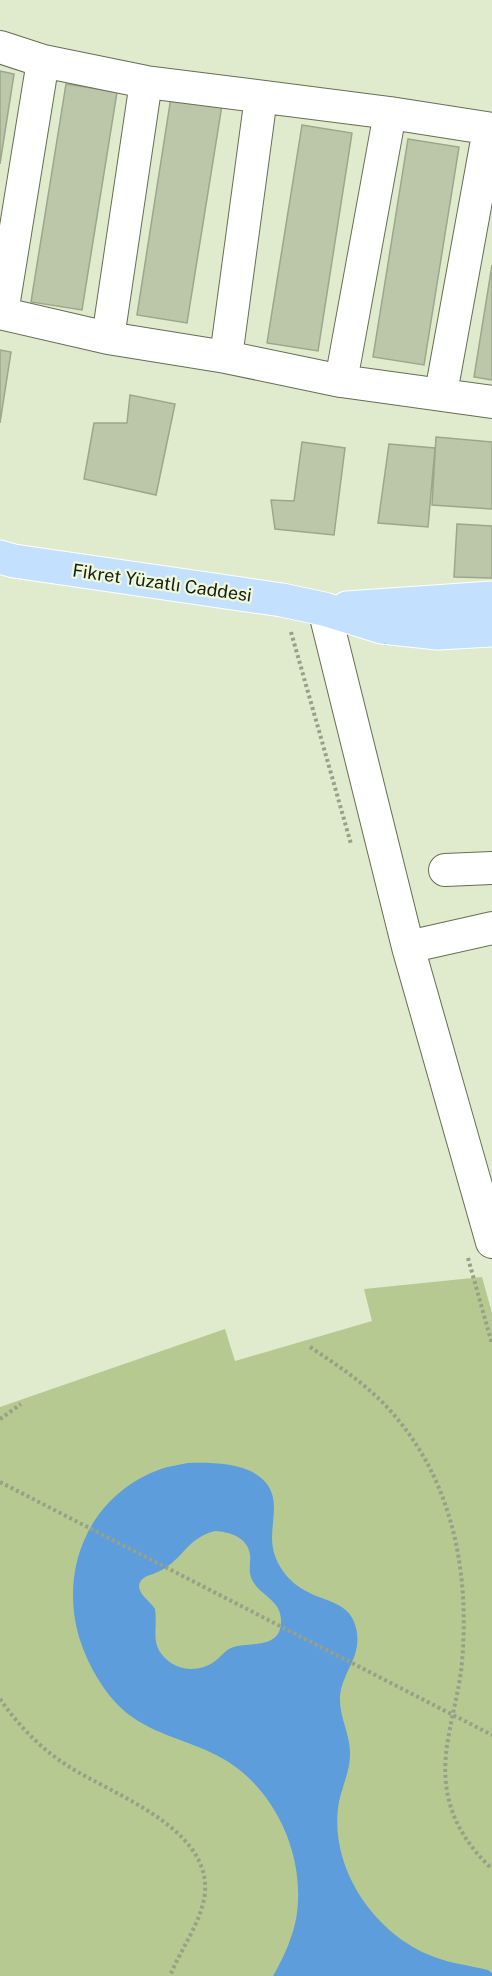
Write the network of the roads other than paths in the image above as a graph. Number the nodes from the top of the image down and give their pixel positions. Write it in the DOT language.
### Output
graph roads {
  1 [pos="0,47"];
  2 [pos="43,61"];
  3 [pos="146,82"];
  4 [pos="261,97"];
  5 [pos="390,113"];
  6 [pos="490,129"];
  7 [pos="1,313"];
  8 [pos="108,338"];
  9 [pos="226,357"];
  10 [pos="341,381"];
  11 [pos="441,393"];
  12 [pos="492,402"];
  13 [pos="0,557"];
  14 [pos="492,598"];
  15 [pos="324,609"];
  16 [pos="492,630"];
  17 [pos="492,868"];
  18 [pos="445,870"];
  19 [pos="492,928"];
  20 [pos="408,947"];
  21 [pos="492,1242"];
  1 -- 2 [label="street"];
  2 -- 3 [label="street"];
  2 -- 7 [label="street"];
  3 -- 4 [label="street"];
  3 -- 8 [label="street"];
  4 -- 5 [label="street"];
  4 -- 9 [label="street"];
  5 -- 6 [label="street"];
  5 -- 10 [label="street"];
  6 -- 11 [label="street"];
  7 -- 8 [label="street"];
  8 -- 9 [label="street"];
  9 -- 10 [label="street"];
  10 -- 11 [label="street"];
  11 -- 12 [label="street"];
  13 -- 15 [label="main road, Fikret Yüzatlı Caddesi"];
  14 -- 15 [label="main road"];
  15 -- 16 [label="main road"];
  15 -- 20 [label="street"];
  17 -- 18 [label="street"];
  19 -- 20 [label="street"];
  20 -- 21 [label="street"];
}
